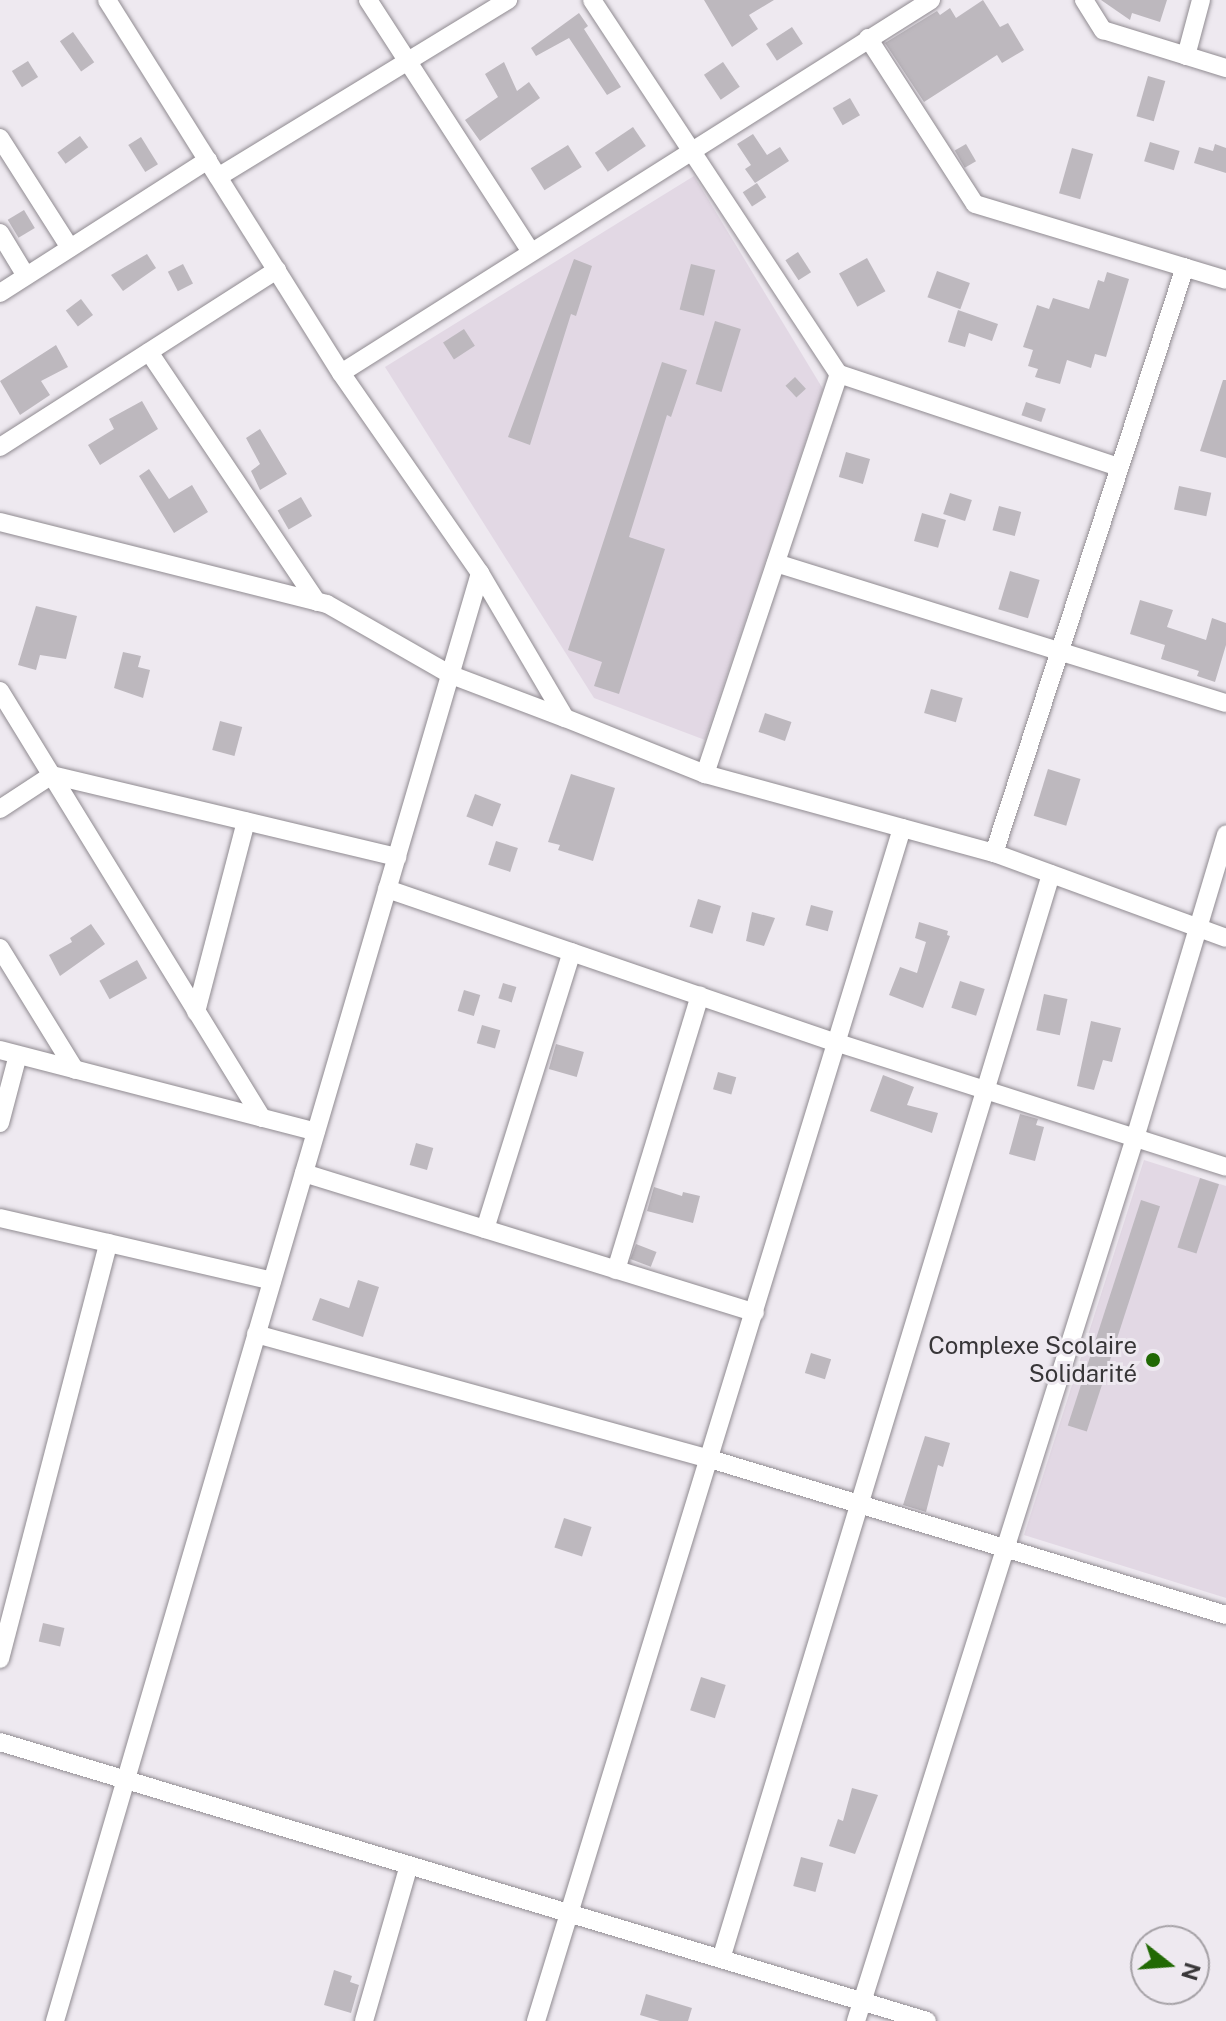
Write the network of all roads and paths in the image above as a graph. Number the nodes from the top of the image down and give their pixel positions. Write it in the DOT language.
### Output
graph roads {
  1 [pos="107,0"];
  2 [pos="368,0"];
  3 [pos="508,0"];
  4 [pos="592,0"];
  5 [pos="931,0"];
  6 [pos="1084,0"];
  7 [pos="1201,0"];
  8 [pos="868,38"];
  9 [pos="1186,56"];
  10 [pos="408,61"];
  11 [pos="1226,68"];
  12 [pos="0,138"];
  13 [pos="692,150"];
  14 [pos="208,160"];
  15 [pos="218,177"];
  16 [pos="0,233"];
  17 [pos="70,248"];
  18 [pos="531,252"];
  19 [pos="1185,267"];
  20 [pos="277,270"];
  21 [pos="26,276"];
  22 [pos="1226,280"];
  23 [pos="0,293"];
  24 [pos="149,352"];
  25 [pos="341,373"];
  26 [pos="839,374"];
  27 [pos="0,447"];
  28 [pos="1119,467"];
  29 [pos="0,522"];
  30 [pos="776,563"];
  31 [pos="480,573"];
  32 [pos="317,602"];
  33 [pos="1061,653"];
  34 [pos="449,674"];
  35 [pos="0,691"];
  36 [pos="1226,703"];
  37 [pos="565,718"];
  38 [pos="705,774"];
  39 [pos="52,775"];
  40 [pos="0,809"];
  41 [pos="246,821"];
  42 [pos="902,828"];
  43 [pos="1226,834"];
  44 [pos="994,853"];
  45 [pos="397,857"];
  46 [pos="1051,874"];
  47 [pos="387,889"];
  48 [pos="1195,928"];
  49 [pos="1226,938"];
  50 [pos="0,948"];
  51 [pos="572,952"];
  52 [pos="700,996"];
  53 [pos="196,1012"];
  54 [pos="838,1043"];
  55 [pos="9,1052"];
  56 [pos="75,1070"];
  57 [pos="985,1090"];
  58 [pos="262,1118"];
  59 [pos="0,1123"];
  60 [pos="316,1132"];
  61 [pos="1135,1138"];
  62 [pos="1226,1167"];
  63 [pos="304,1173"];
  64 [pos="0,1218"];
  65 [pos="485,1229"];
  66 [pos="108,1243"];
  67 [pos="616,1270"];
  68 [pos="272,1281"];
  69 [pos="755,1313"];
  70 [pos="256,1334"];
  71 [pos="710,1459"];
  72 [pos="859,1504"];
  73 [pos="1003,1548"];
  74 [pos="1226,1615"];
  75 [pos="0,1659"];
  76 [pos="0,1742"];
  77 [pos="126,1780"];
  78 [pos="409,1865"];
  79 [pos="570,1913"];
  80 [pos="721,1959"];
  81 [pos="862,2001"];
  82 [pos="55,2021"];
  83 [pos="364,2021"];
  84 [pos="536,2021"];
  85 [pos="856,2021"];
  86 [pos="927,2021"];
  1 -- 14 [label="street"];
  2 -- 10 [label="street"];
  3 -- 10 [label="street"];
  4 -- 13 [label="street"];
  5 -- 8 [label="street"];
  6 -- 9 [label="street"];
  7 -- 9 [label="street"];
  8 -- 13 [label="street"];
  8 -- 19 [label="street"];
  9 -- 11 [label="street"];
  10 -- 15 [label="street"];
  10 -- 18 [label="street"];
  12 -- 17 [label="street"];
  13 -- 18 [label="street"];
  13 -- 26 [label="street"];
  14 -- 15 [label="street"];
  14 -- 17 [label="street"];
  15 -- 20 [label="street"];
  16 -- 21 [label="street"];
  17 -- 21 [label="street"];
  18 -- 25 [label="street"];
  19 -- 22 [label="street"];
  19 -- 28 [label="street"];
  20 -- 24 [label="street"];
  20 -- 25 [label="street"];
  21 -- 23 [label="street"];
  24 -- 27 [label="street"];
  24 -- 32 [label="street"];
  25 -- 31 [label="street"];
  26 -- 28 [label="street"];
  26 -- 30 [label="street"];
  28 -- 33 [label="street"];
  29 -- 32 [label="street"];
  30 -- 33 [label="street"];
  30 -- 38 [label="street"];
  31 -- 34 [label="street"];
  31 -- 37 [label="street"];
  32 -- 34 [label="street"];
  33 -- 36 [label="street"];
  33 -- 44 [label="street"];
  34 -- 37 [label="street"];
  34 -- 45 [label="street"];
  35 -- 39 [label="street"];
  37 -- 38 [label="street"];
  38 -- 42 [label="street"];
  39 -- 40 [label="street"];
  39 -- 41 [label="street"];
  39 -- 53 [label="street"];
  41 -- 45 [label="street"];
  41 -- 53 [label="street"];
  42 -- 44 [label="street"];
  42 -- 54 [label="street"];
  43 -- 48 [label="street"];
  44 -- 46 [label="street"];
  45 -- 47 [label="street"];
  46 -- 48 [label="street"];
  46 -- 57 [label="street"];
  47 -- 51 [label="street"];
  47 -- 60 [label="street"];
  48 -- 49 [label="street"];
  48 -- 61 [label="street"];
  50 -- 56 [label="street"];
  51 -- 52 [label="street"];
  51 -- 65 [label="street"];
  52 -- 54 [label="street"];
  52 -- 67 [label="street"];
  53 -- 58 [label="street"];
  54 -- 57 [label="street"];
  54 -- 69 [label="street"];
  55 -- 56 [label="street"];
  55 -- 59 [label="street"];
  56 -- 58 [label="street"];
  57 -- 61 [label="street"];
  57 -- 72 [label="street"];
  58 -- 60 [label="street"];
  60 -- 63 [label="street"];
  61 -- 62 [label="street"];
  61 -- 73 [label="street"];
  63 -- 65 [label="street"];
  63 -- 68 [label="street"];
  64 -- 66 [label="street"];
  65 -- 67 [label="street"];
  66 -- 68 [label="street"];
  66 -- 75 [label="street"];
  67 -- 69 [label="street"];
  68 -- 70 [label="street"];
  69 -- 71 [label="street"];
  70 -- 71 [label="street"];
  70 -- 77 [label="street"];
  71 -- 72 [label="street"];
  71 -- 79 [label="street"];
  72 -- 73 [label="street"];
  72 -- 80 [label="street"];
  73 -- 74 [label="street"];
  73 -- 81 [label="street"];
  76 -- 77 [label="street"];
  77 -- 78 [label="street"];
  77 -- 82 [label="street"];
  78 -- 79 [label="street"];
  78 -- 83 [label="street"];
  79 -- 80 [label="street"];
  79 -- 84 [label="street"];
  80 -- 81 [label="street"];
  81 -- 85 [label="street"];
  81 -- 86 [label="street"];
}
